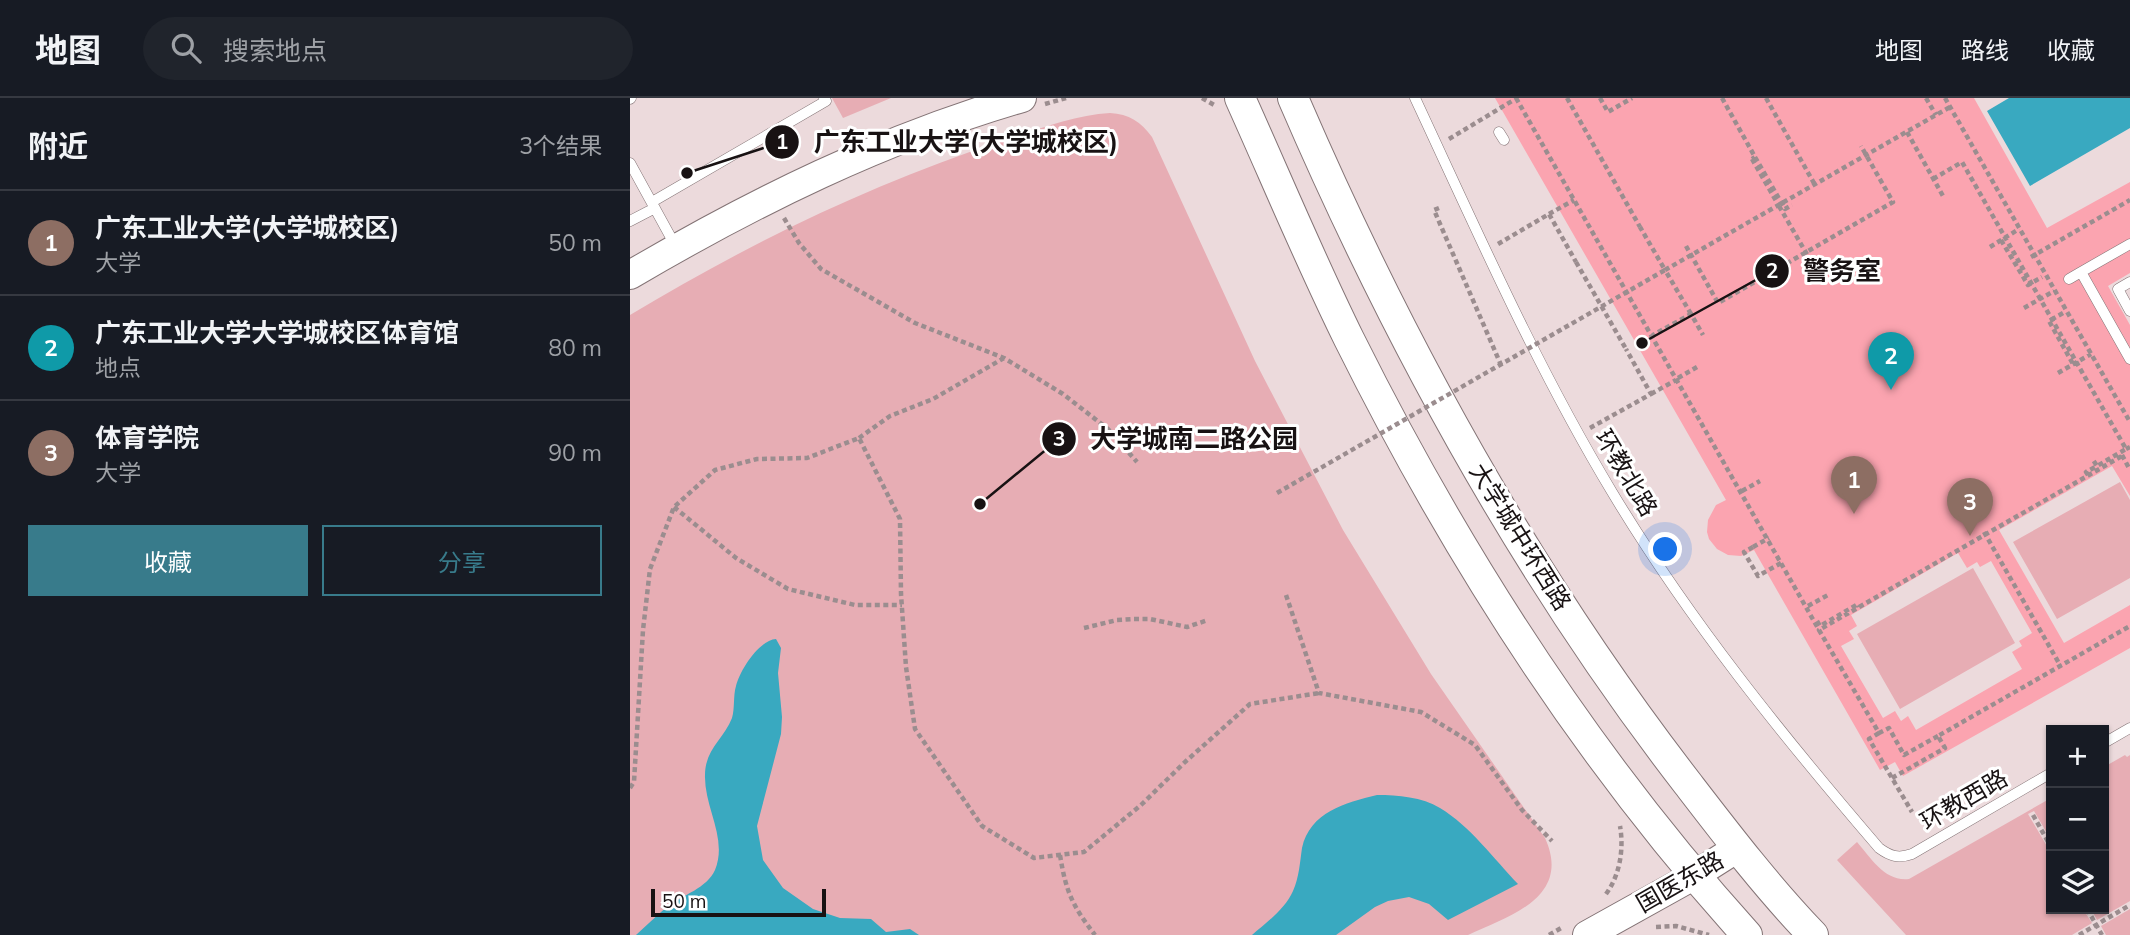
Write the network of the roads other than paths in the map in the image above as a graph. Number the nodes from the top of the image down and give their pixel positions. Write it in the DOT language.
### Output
graph roads {
  1 [pos="824,98"];
  2 [pos="1022,98"];
  3 [pos="1240,98"];
  4 [pos="1293,98"];
  5 [pos="1415,98"];
  6 [pos="630,163"];
  7 [pos="654,205"];
  8 [pos="630,221"];
  9 [pos="2130,244"];
  10 [pos="677,247"];
  11 [pos="2081,272"];
  12 [pos="630,275"];
  13 [pos="2069,279"];
  14 [pos="2130,282"];
  15 [pos="2130,311"];
  16 [pos="2130,359"];
  17 [pos="2130,727"];
  18 [pos="2109,740"];
  19 [pos="2046,776"];
  20 [pos="1736,849"];
  21 [pos="1896,857"];
  22 [pos="1695,875"];
  23 [pos="1587,935"];
  24 [pos="1747,935"];
  25 [pos="1813,935"];
  1 -- 7 [label="lane"];
  2 -- 10 [label="street"];
  3 -- 22 [label="main road"];
  4 -- 20 [label="main road, 大学城中环西路"];
  5 -- 21 [label="lane, 环教北路"];
  6 -- 7 [label="lane"];
  7 -- 8 [label="lane"];
  7 -- 10 [label="lane"];
  9 -- 11 [label="lane"];
  10 -- 12 [label="street"];
  11 -- 13 [label="lane"];
  11 -- 16 [label="lane"];
  14 -- 15 [label="lane"];
  17 -- 18 [label="lane"];
  19 -- 21 [label="lane, 环教西路"];
  20 -- 22 [label="street, 国医东路"];
  20 -- 25 [label="main road, 大学城中环西路"];
  22 -- 23 [label="street, 国医东路"];
  22 -- 24 [label="main road"];
}
